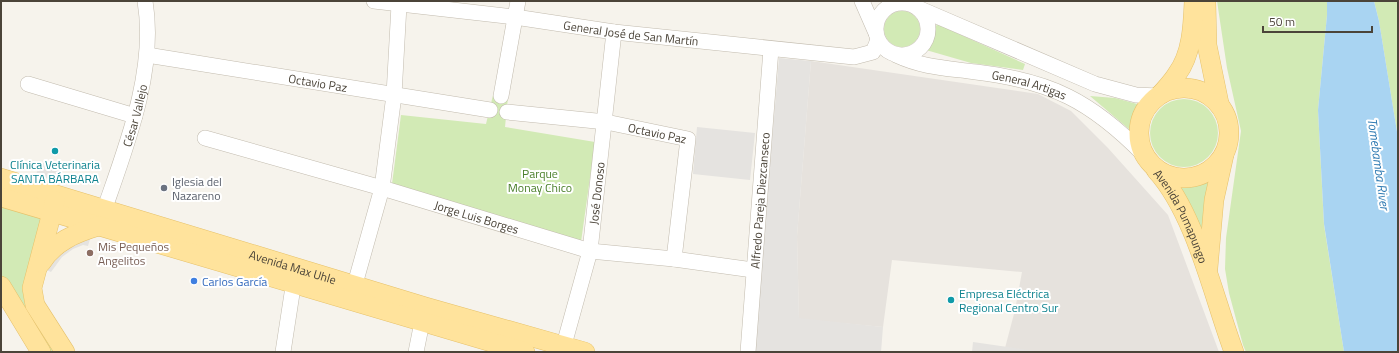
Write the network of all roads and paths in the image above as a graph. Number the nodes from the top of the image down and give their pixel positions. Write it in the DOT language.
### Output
graph roads {
  1 [pos="145,1"];
  2 [pos="374,1"];
  3 [pos="518,1"];
  4 [pos="862,1"];
  5 [pos="1194,1"];
  6 [pos="1206,1"];
  7 [pos="399,5"];
  8 [pos="912,5"];
  9 [pos="514,17"];
  10 [pos="614,32"];
  11 [pos="877,37"];
  12 [pos="771,49"];
  13 [pos="147,55"];
  14 [pos="896,55"];
  15 [pos="28,84"];
  16 [pos="394,95"];
  17 [pos="1160,95"];
  18 [pos="501,96"];
  19 [pos="1219,103"];
  20 [pos="490,110"];
  21 [pos="507,112"];
  22 [pos="135,116"];
  23 [pos="606,122"];
  24 [pos="205,138"];
  25 [pos="1225,150"];
  26 [pos="1147,159"];
  27 [pos="1,178"];
  28 [pos="382,188"];
  29 [pos="1,197"];
  30 [pos="54,204"];
  31 [pos="102,218"];
  32 [pos="590,251"];
  33 [pos="674,259"];
  34 [pos="753,270"];
  35 [pos="1207,272"];
  36 [pos="35,273"];
  37 [pos="295,275"];
  38 [pos="355,284"];
  39 [pos="1,286"];
  40 [pos="423,314"];
  41 [pos="562,349"];
  42 [pos="41,352"];
  43 [pos="65,352"];
  44 [pos="283,352"];
  45 [pos="416,352"];
  46 [pos="525,352"];
  47 [pos="585,352"];
  48 [pos="748,352"];
  49 [pos="1234,352"];
  1 -- 13 [label="street, César Vallejo"];
  2 -- 7 [label="street, General José de San Martín"];
  3 -- 9 [label="street"];
  4 -- 11 [label="street, General Artigas"];
  5 -- 17 [label="main road"];
  6 -- 19 [label="main road"];
  7 -- 9 [label="street, General José de San Martín"];
  7 -- 16 [label="street"];
  8 -- 11 [label="street, General Artigas"];
  8 -- 14 [label="street"];
  8 -- 17 [label="street, General Artigas"];
  9 -- 10 [label="street, General José de San Martín"];
  9 -- 18 [label="street"];
  10 -- 12 [label="street, General José de San Martín"];
  10 -- 23 [label="street, José Donoso"];
  11 -- 12 [label="street, General José de San Martín"];
  11 -- 14 [label="street, General Artigas"];
  12 -- 34 [label="street, Alfredo Pareja Diezcanseco"];
  13 -- 16 [label="street, Octavio Paz"];
  13 -- 22 [label="street, César Vallejo"];
  14 -- 26 [label="street, General Artigas"];
  15 -- 22 [label="street"];
  16 -- 20 [label="street, Octavio Paz"];
  16 -- 28 [label="street"];
  17 -- 19 [label="main road"];
  17 -- 26 [label="main road"];
  19 -- 25 [label="main road"];
  21 -- 23 [label="street, Octavio Paz"];
  22 -- 31 [label="street, César Vallejo"];
  23 -- 32 [label="street, José Donoso"];
  23 -- 33 [label="street, Octavio Paz"];
  24 -- 28 [label="street, Jorge Luis Borges"];
  25 -- 26 [label="main road"];
  25 -- 35 [label="main road, Avenida Pumapungo"];
  26 -- 35 [label="main road, Avenida Pumapungo"];
  27 -- 30 [label="main road, Avenida Max Uhle"];
  28 -- 32 [label="street, Jorge Luis Borges"];
  28 -- 38 [label="street"];
  29 -- 30 [label="main road, Avenida Max Uhle"];
  30 -- 31 [label="main road, Avenida Max Uhle"];
  30 -- 36 [label="main road"];
  31 -- 36 [label="main road"];
  31 -- 37 [label="main road, Avenida Max Uhle"];
  32 -- 33 [label="street, Jorge Luis Borges"];
  32 -- 41 [label="street, José Donoso"];
  33 -- 34 [label="street, Jorge Luis Borges"];
  34 -- 48 [label="street, Alfredo Pareja Diezcanseco"];
  35 -- 49 [label="main road, Avenida Pumapungo"];
  36 -- 43 [label="main road"];
  37 -- 38 [label="main road, Avenida Max Uhle"];
  37 -- 40 [label="main road, Avenida Max Uhle"];
  37 -- 44 [label="street"];
  38 -- 40 [label="main road, Avenida Max Uhle"];
  39 -- 42 [label="main road"];
  40 -- 41 [label="main road, Avenida Max Uhle"];
  40 -- 45 [label="street"];
  40 -- 46 [label="main road, Avenida Max Uhle"];
  41 -- 47 [label="main road, Avenida Max Uhle"];
}
